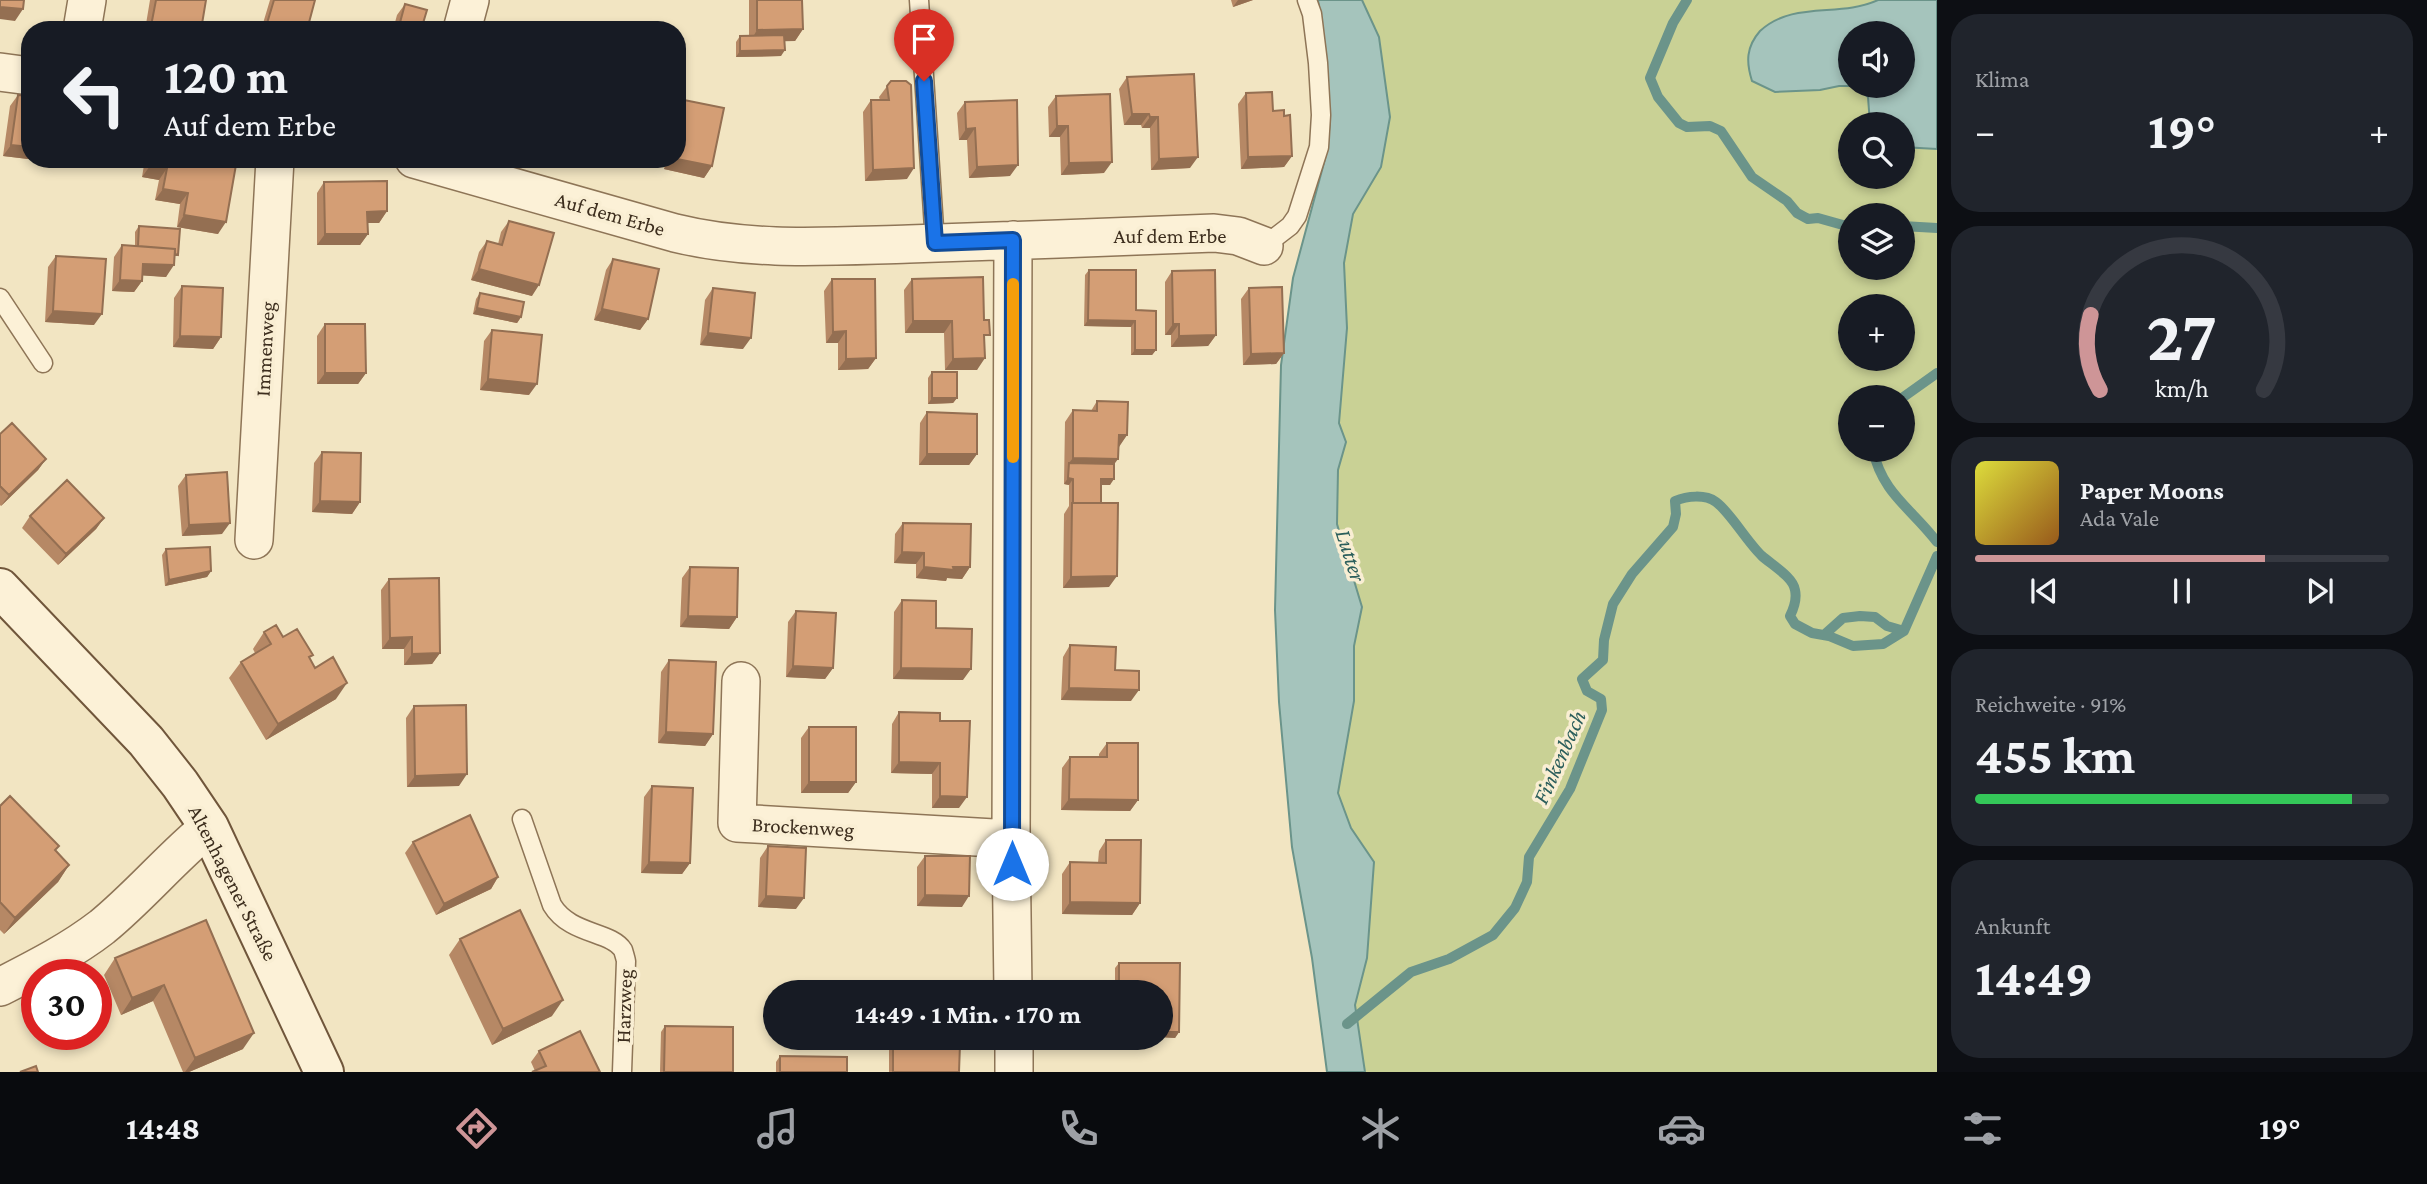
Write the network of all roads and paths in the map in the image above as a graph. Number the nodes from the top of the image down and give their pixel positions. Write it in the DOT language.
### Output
graph roads {
  1 [pos="87,0"];
  2 [pos="470,0"];
  3 [pos="919,0"];
  4 [pos="1307,0"];
  5 [pos="84,21"];
  6 [pos="464,21"];
  7 [pos="0,72"];
  8 [pos="21,75"];
  9 [pos="275,168"];
  10 [pos="451,168"];
  11 [pos="1013,240"];
  12 [pos="935,243"];
  13 [pos="1264,246"];
  14 [pos="0,298"];
  15 [pos="43,363"];
  16 [pos="254,540"];
  17 [pos="3,598"];
  18 [pos="741,681"];
  19 [pos="522,819"];
  20 [pos="209,827"];
  21 [pos="1012,839"];
  22 [pos="1013,980"];
  23 [pos="0,987"];
  24 [pos="1014,1050"];
  25 [pos="324,1072"];
  26 [pos="622,1072"];
  27 [pos="1014,1072"];
  1 -- 5 [label="street"];
  2 -- 6 [label="street"];
  3 -- 12 [label="lane"];
  4 -- 13 [label="lane, Auf dem Erbe"];
  7 -- 8 [label="street"];
  9 -- 16 [label="street, Immenweg"];
  10 -- 12 [label="street, Auf dem Erbe"];
  11 -- 12 [label="street, Auf dem Erbe"];
  11 -- 13 [label="street, Auf dem Erbe"];
  11 -- 21 [label="street"];
  14 -- 15 [label="lane"];
  17 -- 20 [label="main road, Altenhagener Straße"];
  18 -- 21 [label="street, Brockenweg"];
  19 -- 26 [label="lane, Harzweg"];
  20 -- 23 [label="street"];
  20 -- 25 [label="main road, Altenhagener Straße"];
  21 -- 22 [label="street"];
  24 -- 27 [label="street"];
}
